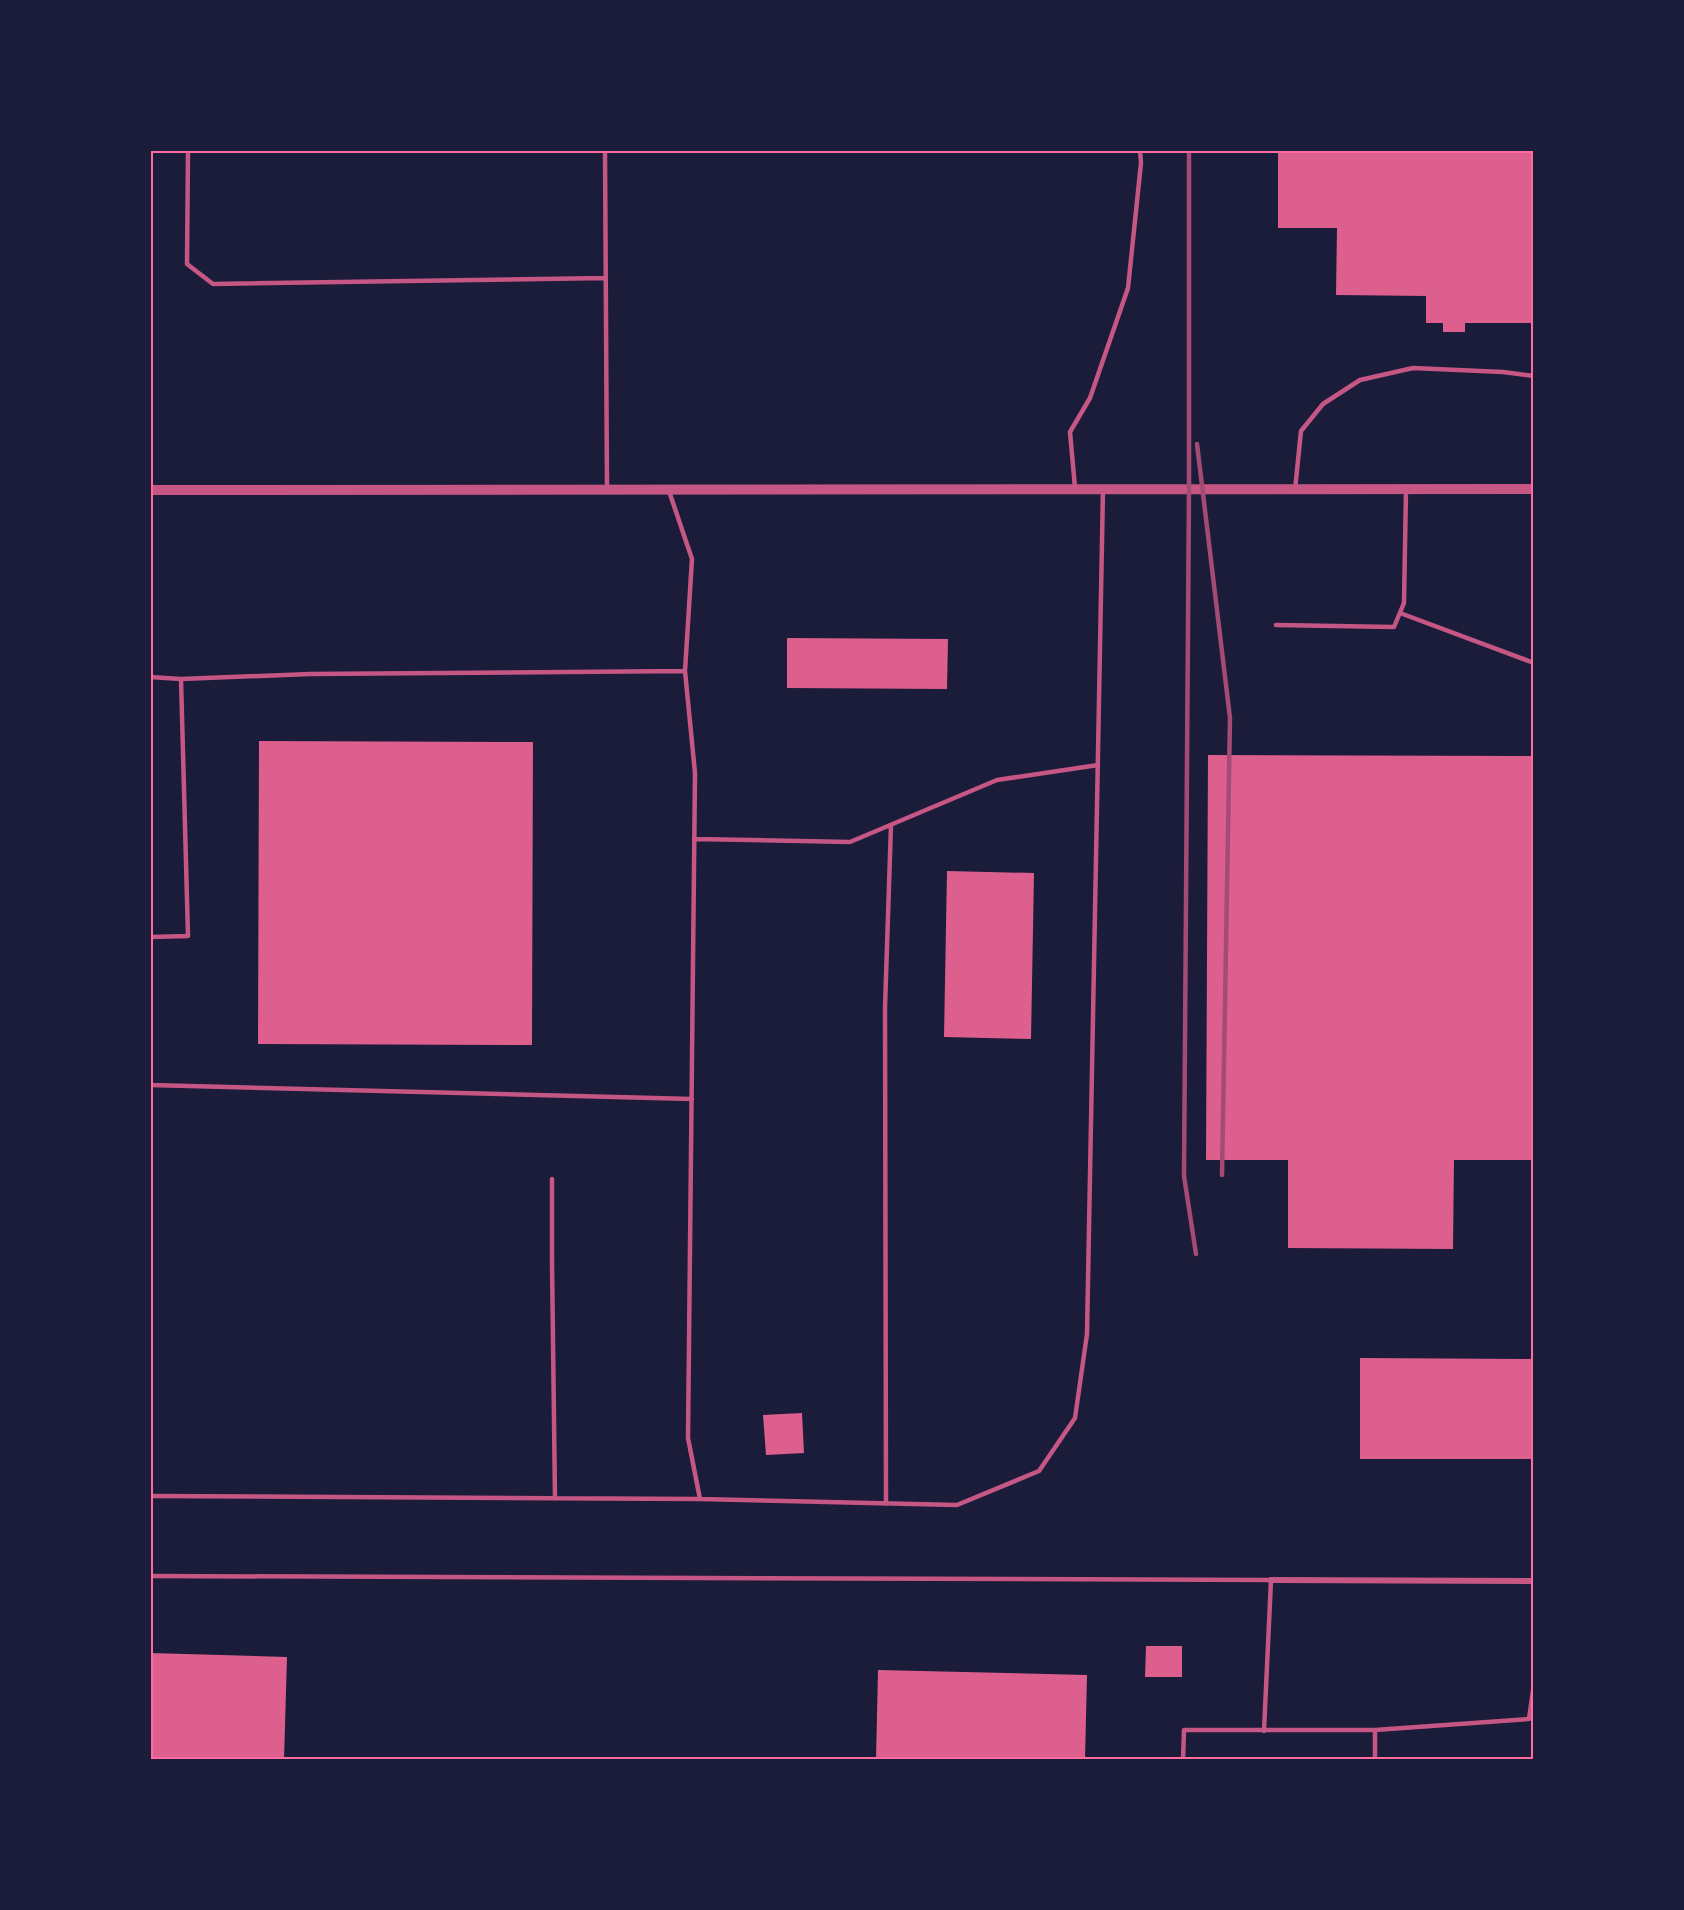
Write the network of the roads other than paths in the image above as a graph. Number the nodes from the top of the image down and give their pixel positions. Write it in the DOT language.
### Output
graph roads {
  1 [pos="188,150"];
  2 [pos="605,150"];
  3 [pos="1140,150"];
  4 [pos="606,278"];
  5 [pos="1534,376"];
  6 [pos="1075,488"];
  7 [pos="1103,489"];
  8 [pos="1534,489"];
  9 [pos="150,490"];
  10 [pos="1295,490"];
  11 [pos="1406,490"];
  12 [pos="607,491"];
  13 [pos="669,491"];
  14 [pos="1400,613"];
  15 [pos="1276,625"];
  16 [pos="1534,663"];
  17 [pos="685,671"];
  18 [pos="150,677"];
  19 [pos="181,679"];
  20 [pos="1098,765"];
  21 [pos="891,825"];
  22 [pos="694,839"];
  23 [pos="150,937"];
  24 [pos="150,1085"];
  25 [pos="692,1099"];
  26 [pos="552,1179"];
  27 [pos="150,1496"];
  28 [pos="555,1498"];
  29 [pos="700,1499"];
  30 [pos="886,1504"];
  31 [pos="150,1576"];
  32 [pos="1271,1580"];
  33 [pos="1534,1581"];
  34 [pos="1534,1683"];
  35 [pos="1375,1730"];
  36 [pos="1264,1731"];
  37 [pos="1183,1760"];
  38 [pos="1375,1760"];
  1 -- 4 [label="lane"];
  2 -- 4 [label="lane"];
  3 -- 6 [label="lane"];
  4 -- 12 [label="lane"];
  5 -- 10 [label="lane"];
  6 -- 7 [label="street"];
  6 -- 13 [label="street"];
  7 -- 10 [label="street"];
  7 -- 20 [label="lane"];
  8 -- 11 [label="street"];
  9 -- 12 [label="street"];
  10 -- 11 [label="street"];
  11 -- 14 [label="lane"];
  12 -- 13 [label="street"];
  13 -- 17 [label="lane"];
  14 -- 15 [label="lane"];
  14 -- 16 [label="lane"];
  17 -- 19 [label="lane"];
  17 -- 22 [label="lane"];
  18 -- 19 [label="lane"];
  19 -- 23 [label="lane"];
  20 -- 21 [label="lane"];
  20 -- 30 [label="lane"];
  21 -- 22 [label="lane"];
  21 -- 30 [label="lane"];
  22 -- 25 [label="lane"];
  24 -- 25 [label="lane"];
  25 -- 29 [label="lane"];
  26 -- 28 [label="lane"];
  27 -- 28 [label="lane"];
  28 -- 29 [label="lane"];
  29 -- 30 [label="lane"];
  31 -- 32 [label="lane"];
  32 -- 33 [label="street"];
  32 -- 36 [label="lane"];
  34 -- 35 [label="lane"];
  35 -- 36 [label="lane"];
  35 -- 38 [label="lane"];
  36 -- 37 [label="lane"];
}
